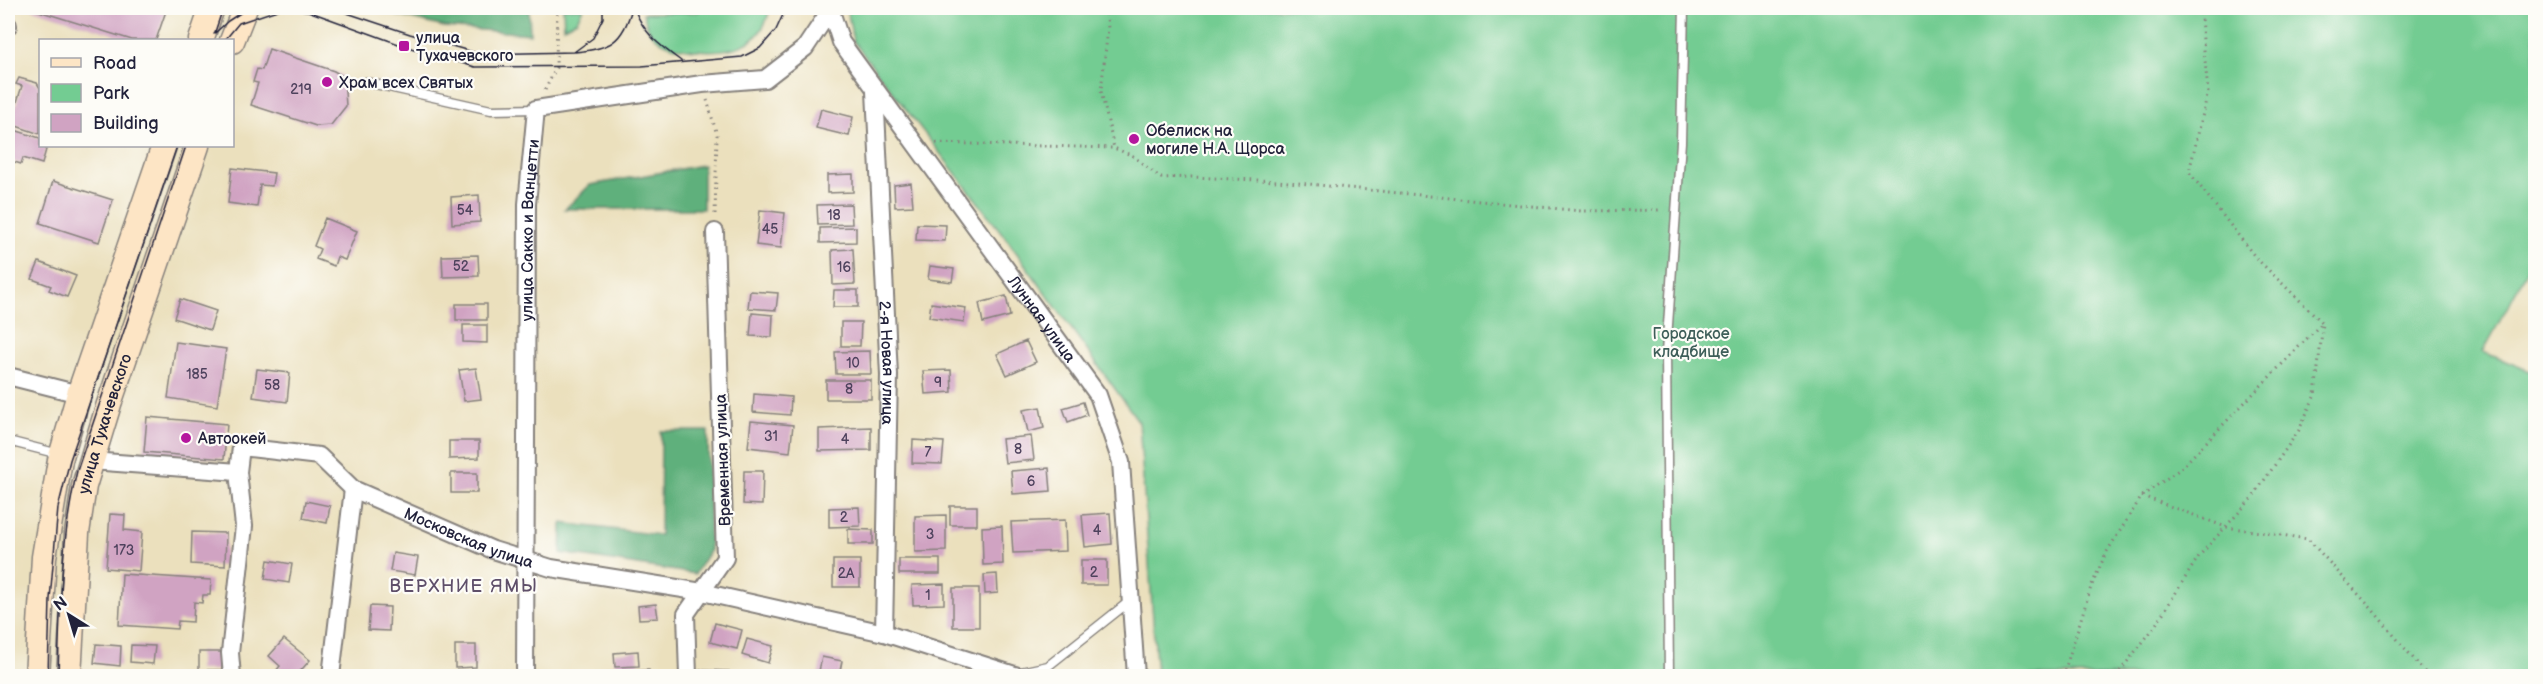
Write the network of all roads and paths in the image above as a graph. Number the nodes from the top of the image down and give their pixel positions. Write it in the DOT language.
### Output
graph roads {
  1 [pos="557,8"];
  2 [pos="1106,8"];
  3 [pos="1684,8"];
  4 [pos="2200,8"];
  5 [pos="233,9"];
  6 [pos="829,10"];
  7 [pos="202,39"];
  8 [pos="232,39"];
  9 [pos="366,82"];
  10 [pos="702,84"];
  11 [pos="875,91"];
  12 [pos="536,109"];
  13 [pos="164,147"];
  14 [pos="197,147"];
  15 [pos="916,147"];
  16 [pos="1114,148"];
  17 [pos="1676,209"];
  18 [pos="715,231"];
  19 [pos="2323,323"];
  20 [pos="8,376"];
  21 [pos="79,393"];
  22 [pos="8,441"];
  23 [pos="61,454"];
  24 [pos="91,461"];
  25 [pos="238,472"];
  26 [pos="353,489"];
  27 [pos="2142,496"];
  28 [pos="2226,527"];
  29 [pos="527,560"];
  30 [pos="702,592"];
  31 [pos="1130,601"];
  32 [pos="884,633"];
  33 [pos="37,676"];
  34 [pos="69,676"];
  35 [pos="232,676"];
  36 [pos="331,676"];
  37 [pos="525,676"];
  38 [pos="688,676"];
  39 [pos="1014,676"];
  40 [pos="1136,676"];
  41 [pos="1669,676"];
  42 [pos="2062,676"];
  43 [pos="2116,676"];
  44 [pos="2428,676"];
  1 -- 12 [label="path"];
  2 -- 16 [label="path"];
  3 -- 17 [label="lane"];
  4 -- 19 [label="path"];
  5 -- 7 [label="main road"];
  5 -- 8 [label="main road"];
  6 -- 10 [label="street"];
  6 -- 11 [label="street, Лунная улица"];
  9 -- 12 [label="lane"];
  10 -- 12 [label="street"];
  10 -- 18 [label="path"];
  11 -- 15 [label="street, Лунная улица"];
  11 -- 32 [label="street, 2-я Новая улица"];
  12 -- 29 [label="street, улица Сакко и Ванцетти"];
  13 -- 21 [label="main road, улица Тухачевского"];
  14 -- 24 [label="main road, улица Тухачевского"];
  15 -- 16 [label="path"];
  15 -- 31 [label="street, Лунная улица"];
  16 -- 17 [label="path"];
  17 -- 41 [label="lane"];
  18 -- 30 [label="street, Временная улица"];
  19 -- 27 [label="path"];
  19 -- 28 [label="path"];
  20 -- 21 [label="street"];
  21 -- 23 [label="main road, улица Тухачевского"];
  22 -- 23 [label="lane"];
  23 -- 33 [label="main road, улица Тухачевского"];
  24 -- 25 [label="street"];
  24 -- 34 [label="main road, улица Тухачевского"];
  25 -- 26 [label="street, Московская улица"];
  25 -- 35 [label="street"];
  26 -- 29 [label="street, Московская улица"];
  26 -- 36 [label="street"];
  27 -- 28 [label="path"];
  27 -- 42 [label="path"];
  28 -- 43 [label="path"];
  28 -- 44 [label="path"];
  29 -- 30 [label="street, Московская улица"];
  29 -- 37 [label="street, улица Сакко и Ванцетти"];
  30 -- 32 [label="street, Московская улица"];
  30 -- 38 [label="street, Временная улица"];
  31 -- 39 [label="lane"];
  31 -- 40 [label="street, Лунная улица"];
  32 -- 39 [label="street, Московская улица"];
}
